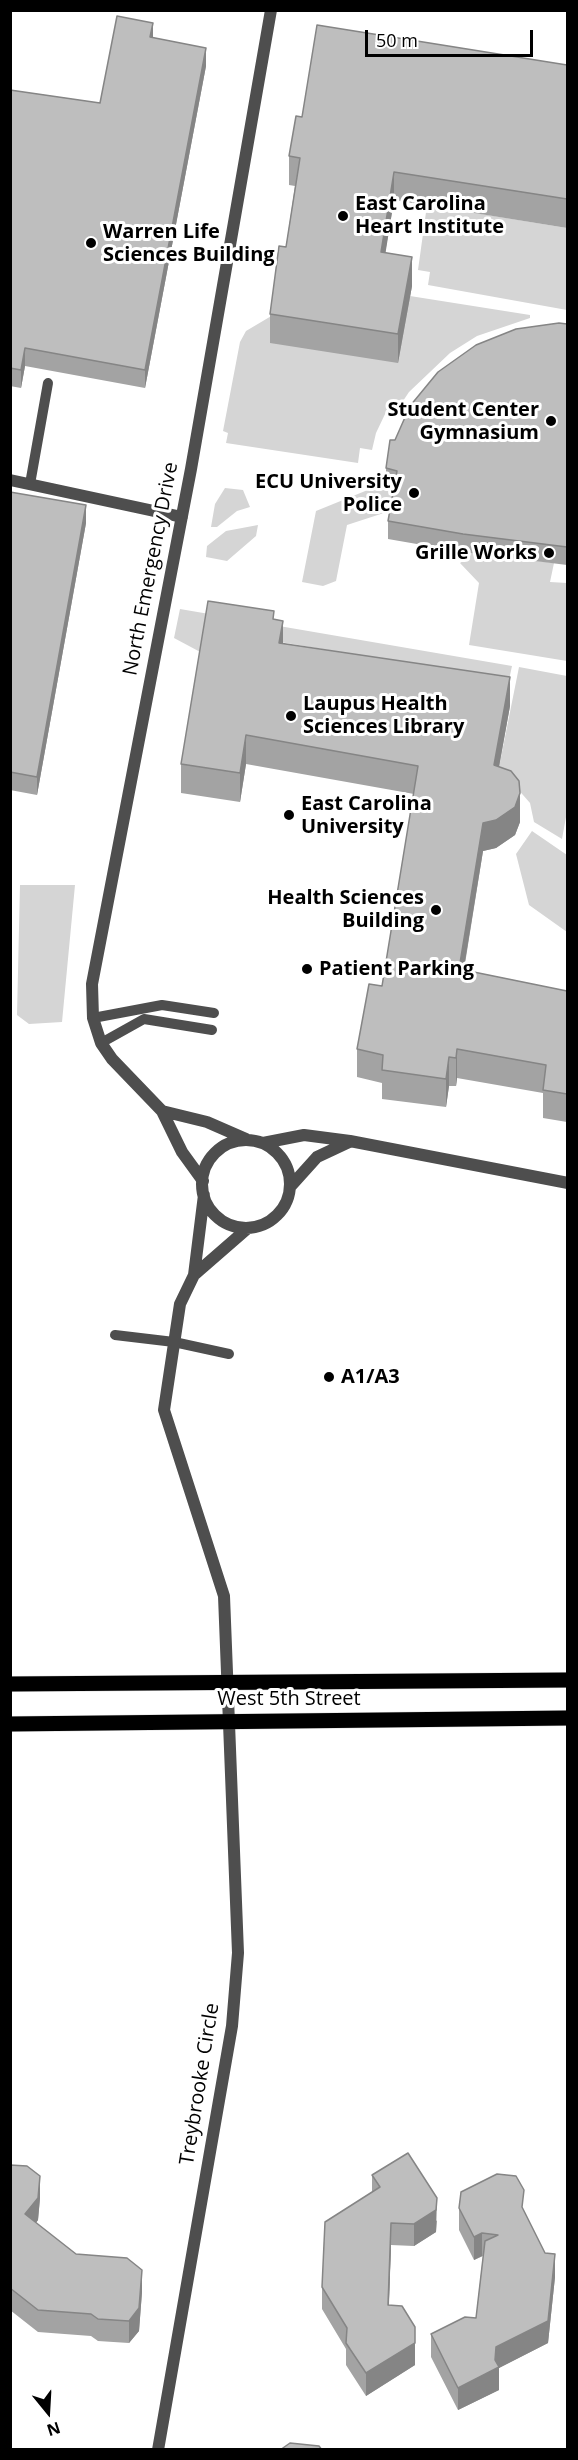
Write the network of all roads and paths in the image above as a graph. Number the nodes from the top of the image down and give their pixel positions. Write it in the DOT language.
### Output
graph roads {
  1 [pos="271,10"];
  2 [pos="48,383"];
  3 [pos="10,480"];
  4 [pos="30,484"];
  5 [pos="182,517"];
  6 [pos="214,1013"];
  7 [pos="93,1018"];
  8 [pos="212,1030"];
  9 [pos="101,1043"];
  10 [pos="162,1111"];
  11 [pos="249,1140"];
  12 [pos="350,1141"];
  13 [pos="263,1143"];
  14 [pos="203,1181"];
  15 [pos="567,1183"];
  16 [pos="290,1187"];
  17 [pos="204,1196"];
  18 [pos="248,1228"];
  19 [pos="194,1275"];
  20 [pos="115,1335"];
  21 [pos="174,1342"];
  22 [pos="230,1354"];
  23 [pos="567,1680"];
  24 [pos="229,1682"];
  25 [pos="10,1684"];
  26 [pos="567,1718"];
  27 [pos="230,1720"];
  28 [pos="10,1724"];
  29 [pos="158,2450"];
  1 -- 5 [label="street, North Emergency Drive"];
  2 -- 4 [label="lane"];
  3 -- 4 [label="street"];
  4 -- 5 [label="street"];
  5 -- 7 [label="street, North Emergency Drive"];
  6 -- 7 [label="lane"];
  7 -- 9 [label="street, North Emergency Drive"];
  8 -- 9 [label="lane"];
  9 -- 10 [label="street, North Emergency Drive"];
  10 -- 11 [label="street"];
  10 -- 14 [label="street, North Emergency Drive"];
  11 -- 13 [label="street"];
  11 -- 14 [label="street"];
  12 -- 13 [label="street"];
  12 -- 15 [label="street"];
  12 -- 16 [label="street"];
  13 -- 16 [label="street"];
  14 -- 17 [label="street"];
  16 -- 18 [label="street"];
  17 -- 18 [label="street"];
  17 -- 19 [label="street"];
  18 -- 19 [label="street"];
  19 -- 21 [label="street"];
  20 -- 21 [label="lane"];
  21 -- 22 [label="lane"];
  21 -- 24 [label="street"];
  23 -- 24 [label="main road, West 5th Street"];
  24 -- 25 [label="main road, West 5th Street"];
  24 -- 27 [label="street"];
  26 -- 27 [label="main road, West 5th Street"];
  27 -- 28 [label="main road, West 5th Street"];
  27 -- 29 [label="street, Treybrooke Circle"];
}
